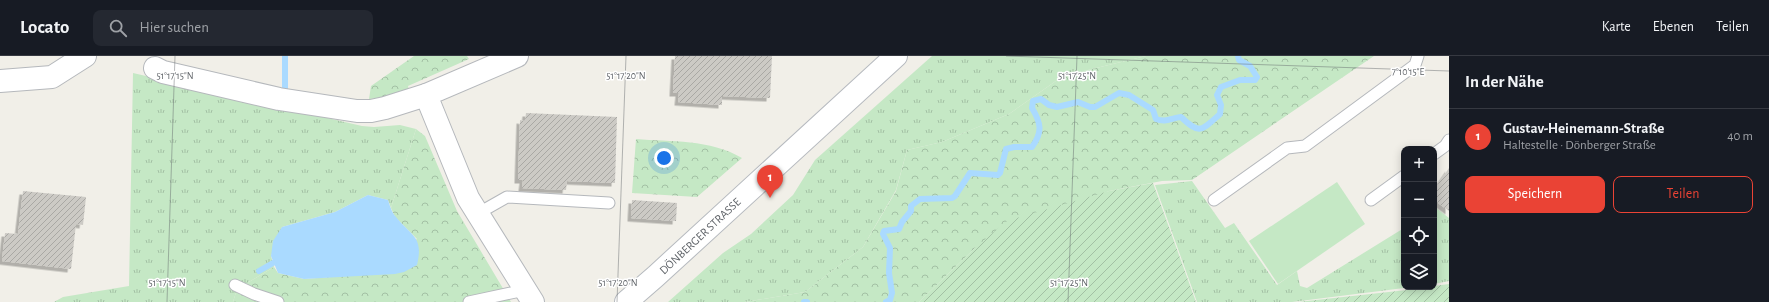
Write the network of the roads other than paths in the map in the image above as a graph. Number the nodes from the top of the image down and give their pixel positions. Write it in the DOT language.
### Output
graph roads {
  1 [pos="85,56"];
  2 [pos="517,56"];
  3 [pos="896,56"];
  4 [pos="1418,56"];
  5 [pos="155,68"];
  6 [pos="0,81"];
  7 [pos="426,95"];
  8 [pos="1449,140"];
  9 [pos="1437,152"];
  10 [pos="1401,178"];
  11 [pos="1214,200"];
  12 [pos="1371,200"];
  13 [pos="609,203"];
  14 [pos="477,214"];
  15 [pos="235,285"];
  16 [pos="529,296"];
  17 [pos="278,302"];
  18 [pos="469,302"];
  19 [pos="626,302"];
  1 -- 6 [label="street"];
  2 -- 7 [label="street"];
  3 -- 19 [label="street, DÖNBERGER STRASSE"];
  4 -- 11 [label="lane"];
  5 -- 7 [label="street"];
  7 -- 14 [label="street"];
  8 -- 9 [label="lane"];
  10 -- 12 [label="lane"];
  13 -- 14 [label="lane"];
  14 -- 16 [label="street"];
  15 -- 17 [label="lane"];
  16 -- 18 [label="lane"];
}
